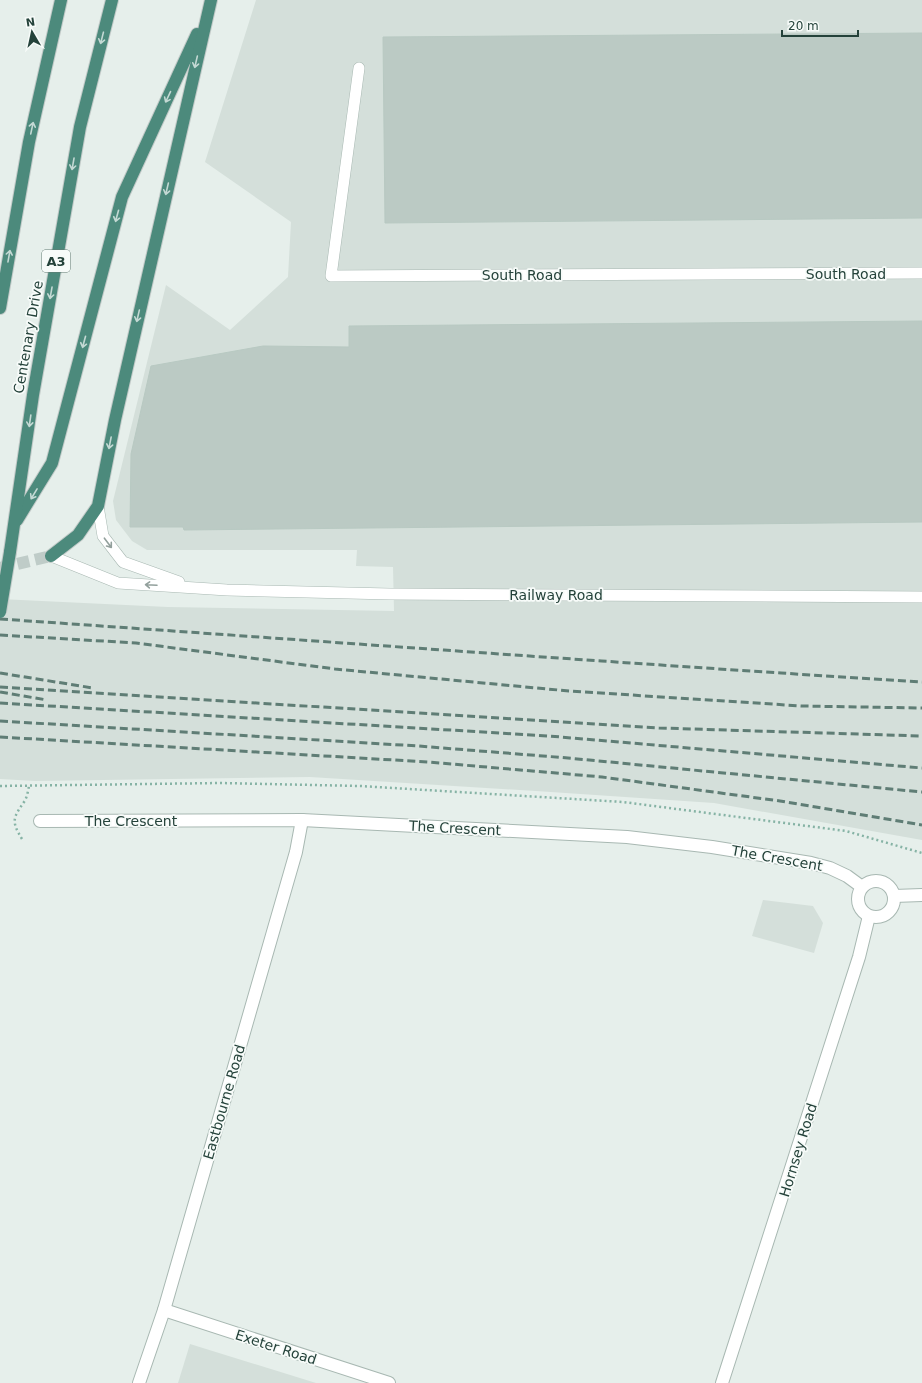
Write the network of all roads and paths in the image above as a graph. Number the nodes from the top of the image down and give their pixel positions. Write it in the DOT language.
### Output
graph roads {
  1 [pos="61,0"];
  2 [pos="112,0"];
  3 [pos="209,5"];
  4 [pos="359,68"];
  5 [pos="922,273"];
  6 [pos="0,308"];
  7 [pos="98,506"];
  8 [pos="15,524"];
  9 [pos="51,556"];
  10 [pos="190,587"];
  11 [pos="922,597"];
  12 [pos="0,612"];
  13 [pos="0,786"];
  14 [pos="29,786"];
  15 [pos="302,820"];
  16 [pos="40,821"];
  17 [pos="22,839"];
  18 [pos="922,853"];
  19 [pos="862,887"];
  20 [pos="922,895"];
  21 [pos="894,896"];
  22 [pos="869,916"];
  23 [pos="164,1310"];
  24 [pos="139,1383"];
  25 [pos="389,1383"];
  26 [pos="722,1383"];
  6 -- 1 [label="highway, one-way"];
  2 -- 8 [label="highway, Centenary Drive / A3, one-way"];
  3 -- 7 [label="highway, one-way"];
  3 -- 8 [label="highway, one-way"];
  4 -- 5 [label="lane, South Road"];
  7 -- 9 [label="highway"];
  7 -- 10 [label="lane, Railway Road, one-way"];
  8 -- 12 [label="highway, Centenary Drive / A3, bridge"];
  10 -- 9 [label="lane, Railway Road, one-way"];
  10 -- 11 [label="lane, Railway Road"];
  13 -- 14 [label="path"];
  14 -- 17 [label="path"];
  14 -- 18 [label="path"];
  15 -- 16 [label="street, The Crescent"];
  15 -- 19 [label="street, The Crescent"];
  15 -- 23 [label="street, Eastbourne Road"];
  19 -- 21 [label="street"];
  19 -- 22 [label="street"];
  20 -- 21 [label="street"];
  21 -- 22 [label="street"];
  22 -- 26 [label="street, Hornsey Road"];
  23 -- 24 [label="street, Eastbourne Road"];
  23 -- 25 [label="street, Exeter Road"];
}
